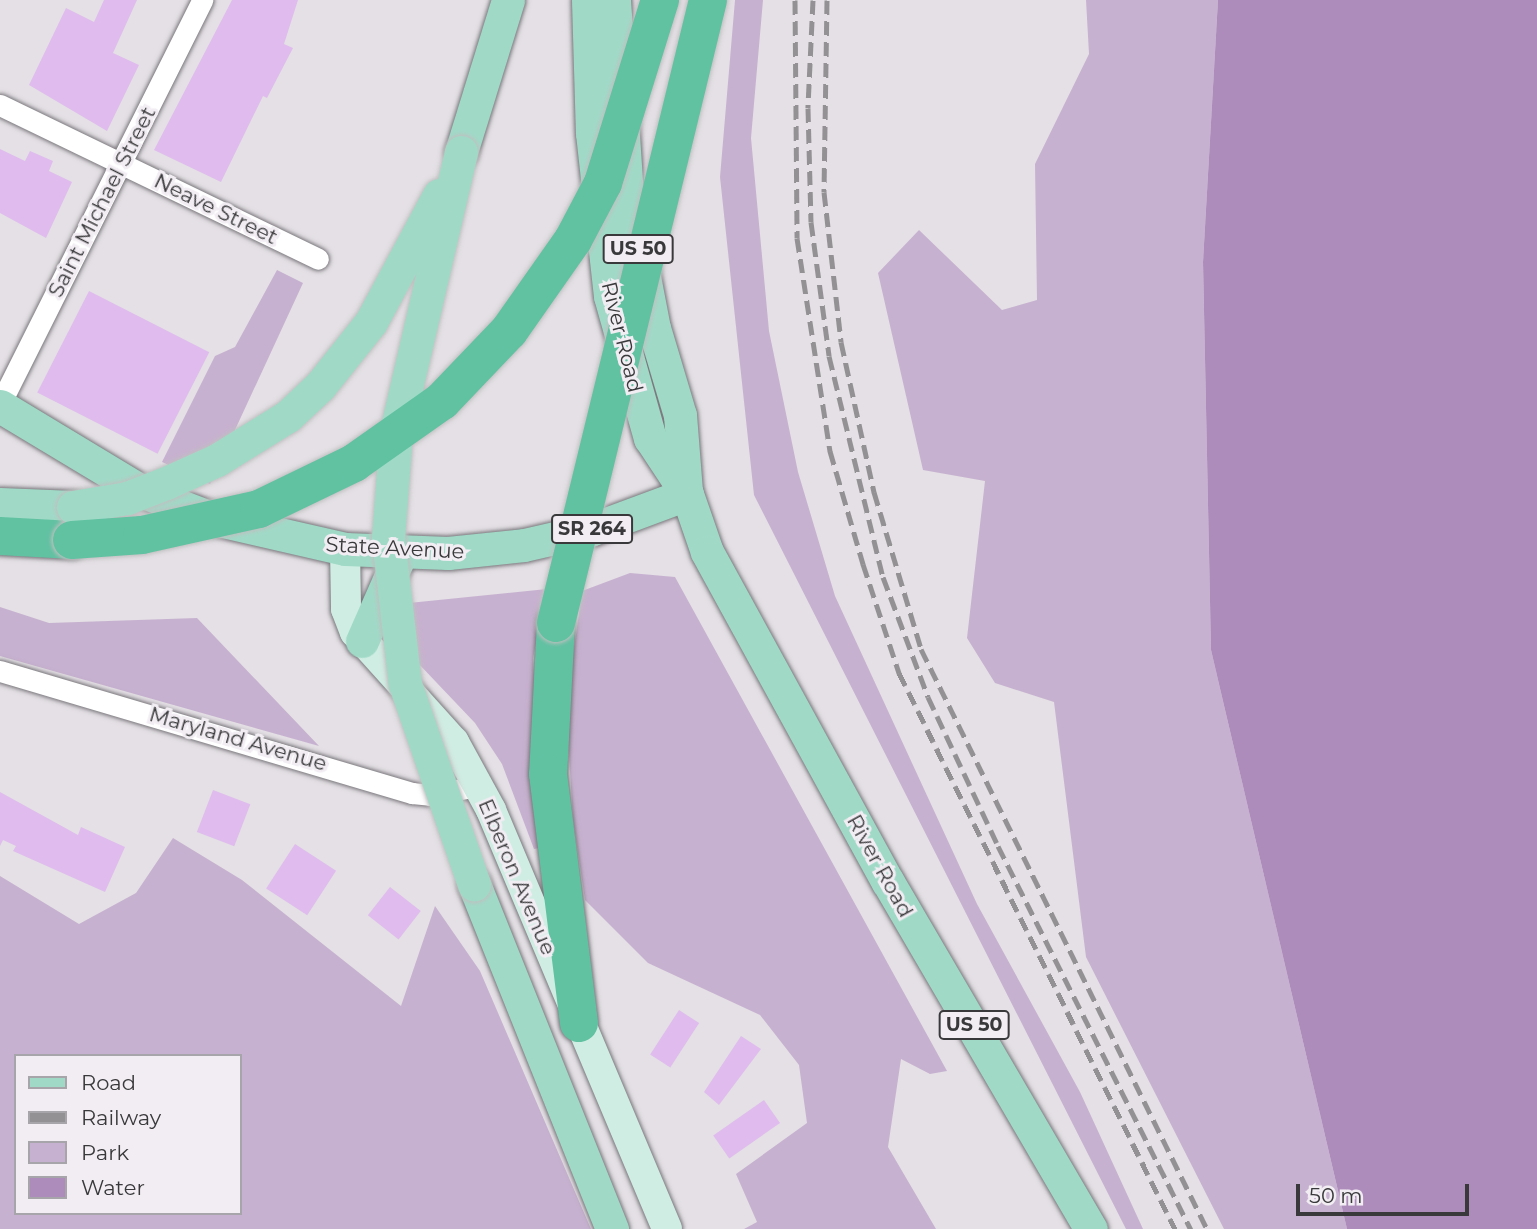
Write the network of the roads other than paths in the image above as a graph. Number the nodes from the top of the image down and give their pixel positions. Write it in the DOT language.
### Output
graph roads {
  1 [pos="202,0"];
  2 [pos="508,0"];
  3 [pos="587,0"];
  4 [pos="614,0"];
  5 [pos="660,0"];
  6 [pos="708,0"];
  7 [pos="0,105"];
  8 [pos="461,152"];
  9 [pos="123,164"];
  10 [pos="318,259"];
  11 [pos="0,405"];
  12 [pos="687,494"];
  13 [pos="0,504"];
  14 [pos="72,524"];
  15 [pos="0,536"];
  16 [pos="345,549"];
  17 [pos="401,552"];
  18 [pos="362,641"];
  19 [pos="0,671"];
  20 [pos="477,786"];
  21 [pos="579,1023"];
  22 [pos="612,1229"];
  23 [pos="667,1229"];
  24 [pos="1091,1229"];
  1 -- 9 [label="street, Saint Michael Street"];
  2 -- 8 [label="main road"];
  3 -- 12 [label="main road, River Road / US 50"];
  4 -- 12 [label="main road, River Road / US 50"];
  5 -- 14 [label="highway, bridge"];
  6 -- 21 [label="highway, bridge"];
  7 -- 9 [label="street, Neave Street"];
  8 -- 14 [label="main road, bridge"];
  8 -- 22 [label="main road, bridge"];
  9 -- 10 [label="street, Neave Street"];
  9 -- 11 [label="street, Saint Michael Street"];
  11 -- 16 [label="main road, State Avenue / SR 264"];
  12 -- 17 [label="main road, State Avenue / SR 264"];
  12 -- 24 [label="main road, River Road / US 50"];
  13 -- 14 [label="main road"];
  14 -- 15 [label="highway"];
  16 -- 17 [label="main road, State Avenue / SR 264"];
  16 -- 18 [label="street, Elberon Avenue"];
  17 -- 18 [label="main road"];
  18 -- 20 [label="street, Elberon Avenue"];
  19 -- 20 [label="street, Maryland Avenue"];
  20 -- 21 [label="street, Elberon Avenue"];
  21 -- 23 [label="street, Elberon Avenue"];
}
